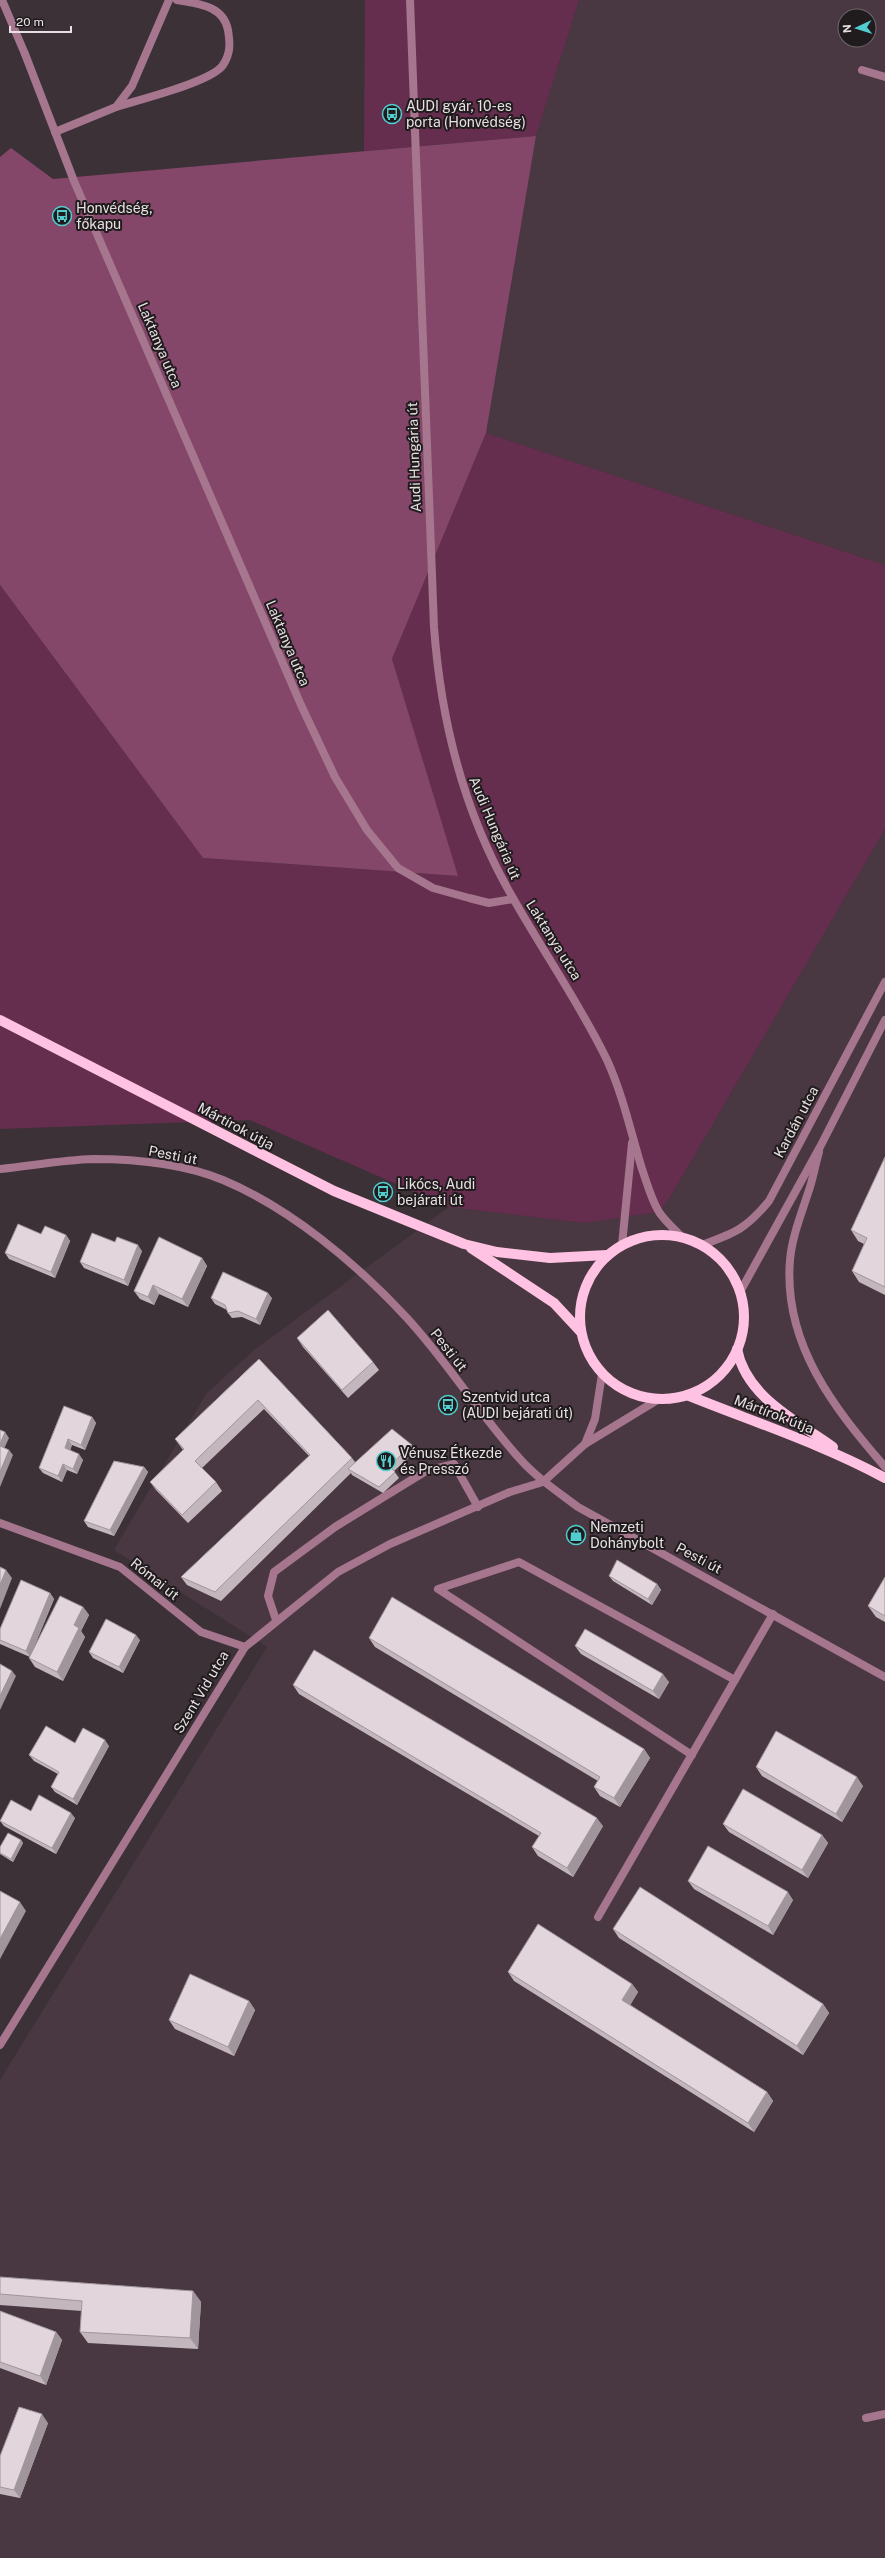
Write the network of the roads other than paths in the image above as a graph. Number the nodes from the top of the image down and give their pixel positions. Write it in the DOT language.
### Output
graph roads {
  1 [pos="2,0"];
  2 [pos="169,0"];
  3 [pos="177,0"];
  4 [pos="410,0"];
  5 [pos="862,70"];
  6 [pos="885,77"];
  7 [pos="116,107"];
  8 [pos="55,132"];
  9 [pos="513,899"];
  10 [pos="885,982"];
  11 [pos="0,1020"];
  12 [pos="885,1020"];
  13 [pos="633,1139"];
  14 [pos="820,1147"];
  15 [pos="0,1169"];
  16 [pos="682,1237"];
  17 [pos="464,1244"];
  18 [pos="622,1245"];
  19 [pos="702,1245"];
  20 [pos="607,1255"];
  21 [pos="740,1292"];
  22 [pos="580,1331"];
  23 [pos="737,1349"];
  24 [pos="602,1374"];
  25 [pos="687,1395"];
  26 [pos="659,1399"];
  27 [pos="585,1444"];
  28 [pos="849,1459"];
  29 [pos="885,1467"];
  30 [pos="885,1478"];
  31 [pos="543,1482"];
  32 [pos="478,1507"];
  33 [pos="0,1523"];
  34 [pos="773,1614"];
  35 [pos="276,1620"];
  36 [pos="245,1646"];
  37 [pos="885,1677"];
  38 [pos="735,1680"];
  39 [pos="692,1755"];
  40 [pos="598,1917"];
  41 [pos="0,2045"];
  42 [pos="885,2414"];
  43 [pos="866,2418"];
  1 -- 8 [label="street, Laktanya utca"];
  2 -- 7 [label="street"];
  3 -- 7 [label="street"];
  4 -- 9 [label="street, Audi Hungária út"];
  5 -- 6 [label="street"];
  7 -- 8 [label="street"];
  8 -- 9 [label="street, Laktanya utca"];
  9 -- 13 [label="street, Laktanya utca"];
  10 -- 19 [label="street, Kardán utca"];
  11 -- 17 [label="main road, Mártírok útja"];
  12 -- 14 [label="street"];
  13 -- 16 [label="street, Laktanya utca"];
  13 -- 18 [label="street, Laktanya utca"];
  14 -- 21 [label="street"];
  14 -- 29 [label="street"];
  15 -- 31 [label="street, Pesti út"];
  16 -- 18 [label="main road, Mártírok útja"];
  16 -- 19 [label="main road, Mártírok útja"];
  17 -- 20 [label="main road, Mártírok útja"];
  17 -- 22 [label="main road, Mártírok útja"];
  18 -- 20 [label="main road, Mártírok útja"];
  19 -- 21 [label="main road, Mártírok útja"];
  20 -- 22 [label="main road, Mártírok útja"];
  21 -- 23 [label="main road, Mártírok útja"];
  22 -- 24 [label="main road, Mártírok útja"];
  23 -- 25 [label="main road, Mártírok útja"];
  23 -- 28 [label="main road, Mártírok útja"];
  24 -- 26 [label="main road, Mártírok útja"];
  24 -- 27 [label="street"];
  25 -- 26 [label="main road, Mártírok útja"];
  25 -- 28 [label="main road, Mártírok útja"];
  26 -- 27 [label="street"];
  27 -- 31 [label="street"];
  28 -- 30 [label="main road, Mártírok útja"];
  31 -- 32 [label="street, Szent Vid utca"];
  31 -- 34 [label="street, Pesti út"];
  32 -- 35 [label="street, Szent Vid utca"];
  32 -- 35 [label="street"];
  33 -- 36 [label="street, Római út"];
  34 -- 37 [label="street, Pesti út"];
  34 -- 38 [label="street"];
  35 -- 36 [label="street, Szent Vid utca"];
  36 -- 41 [label="street, Szent Vid utca"];
  38 -- 39 [label="street"];
  38 -- 39 [label="street"];
  39 -- 40 [label="street"];
  42 -- 43 [label="street"];
}
